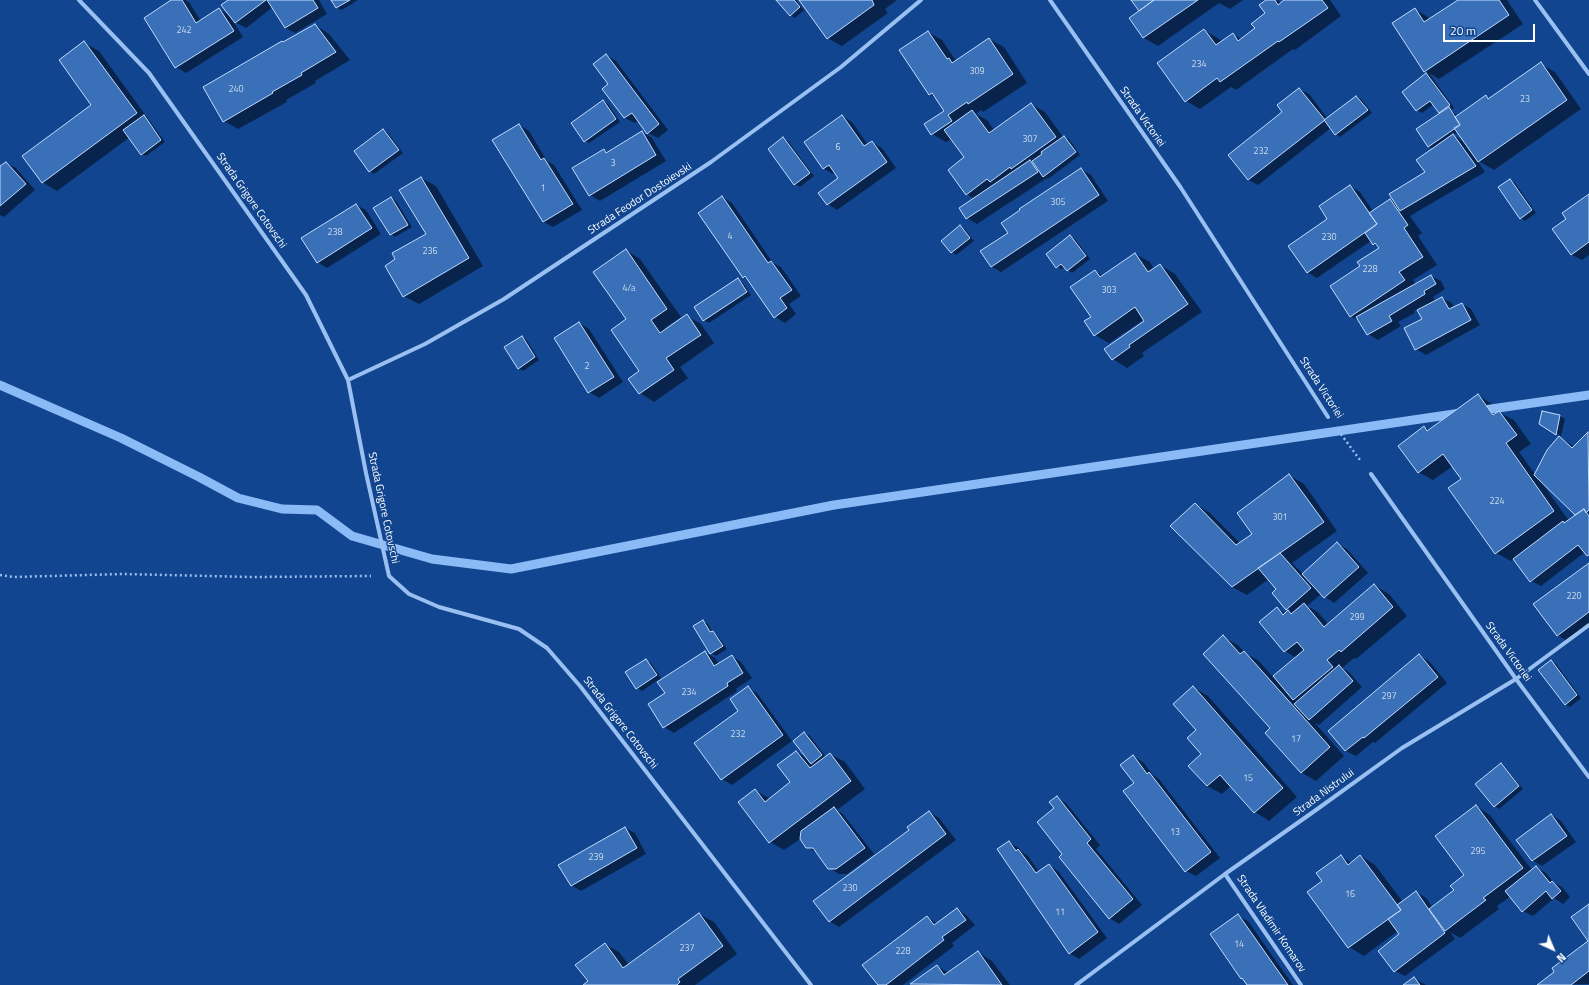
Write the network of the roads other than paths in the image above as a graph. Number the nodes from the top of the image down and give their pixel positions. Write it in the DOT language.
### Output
graph roads {
  1 [pos="79,0"];
  2 [pos="921,0"];
  3 [pos="1050,0"];
  4 [pos="1535,0"];
  5 [pos="1589,74"];
  6 [pos="348,380"];
  7 [pos="1328,417"];
  8 [pos="1371,474"];
  9 [pos="1589,625"];
  10 [pos="1516,679"];
  11 [pos="1589,777"];
  12 [pos="1225,874"];
  13 [pos="811,985"];
  14 [pos="1076,985"];
  15 [pos="1301,985"];
  1 -- 6 [label="street, Strada Grigore Cotovschi"];
  2 -- 6 [label="street, Strada Feodor Dostoievski"];
  3 -- 7 [label="street, Strada Victoriei"];
  4 -- 5 [label="street"];
  6 -- 13 [label="street, Strada Grigore Cotovschi"];
  8 -- 10 [label="street, Strada Victoriei"];
  9 -- 10 [label="street, Strada Nistrului"];
  10 -- 11 [label="street, Strada Victoriei"];
  10 -- 12 [label="street, Strada Nistrului"];
  12 -- 14 [label="street, Strada Nistrului"];
  12 -- 15 [label="street, Strada Vladimir Komarov"];
}
